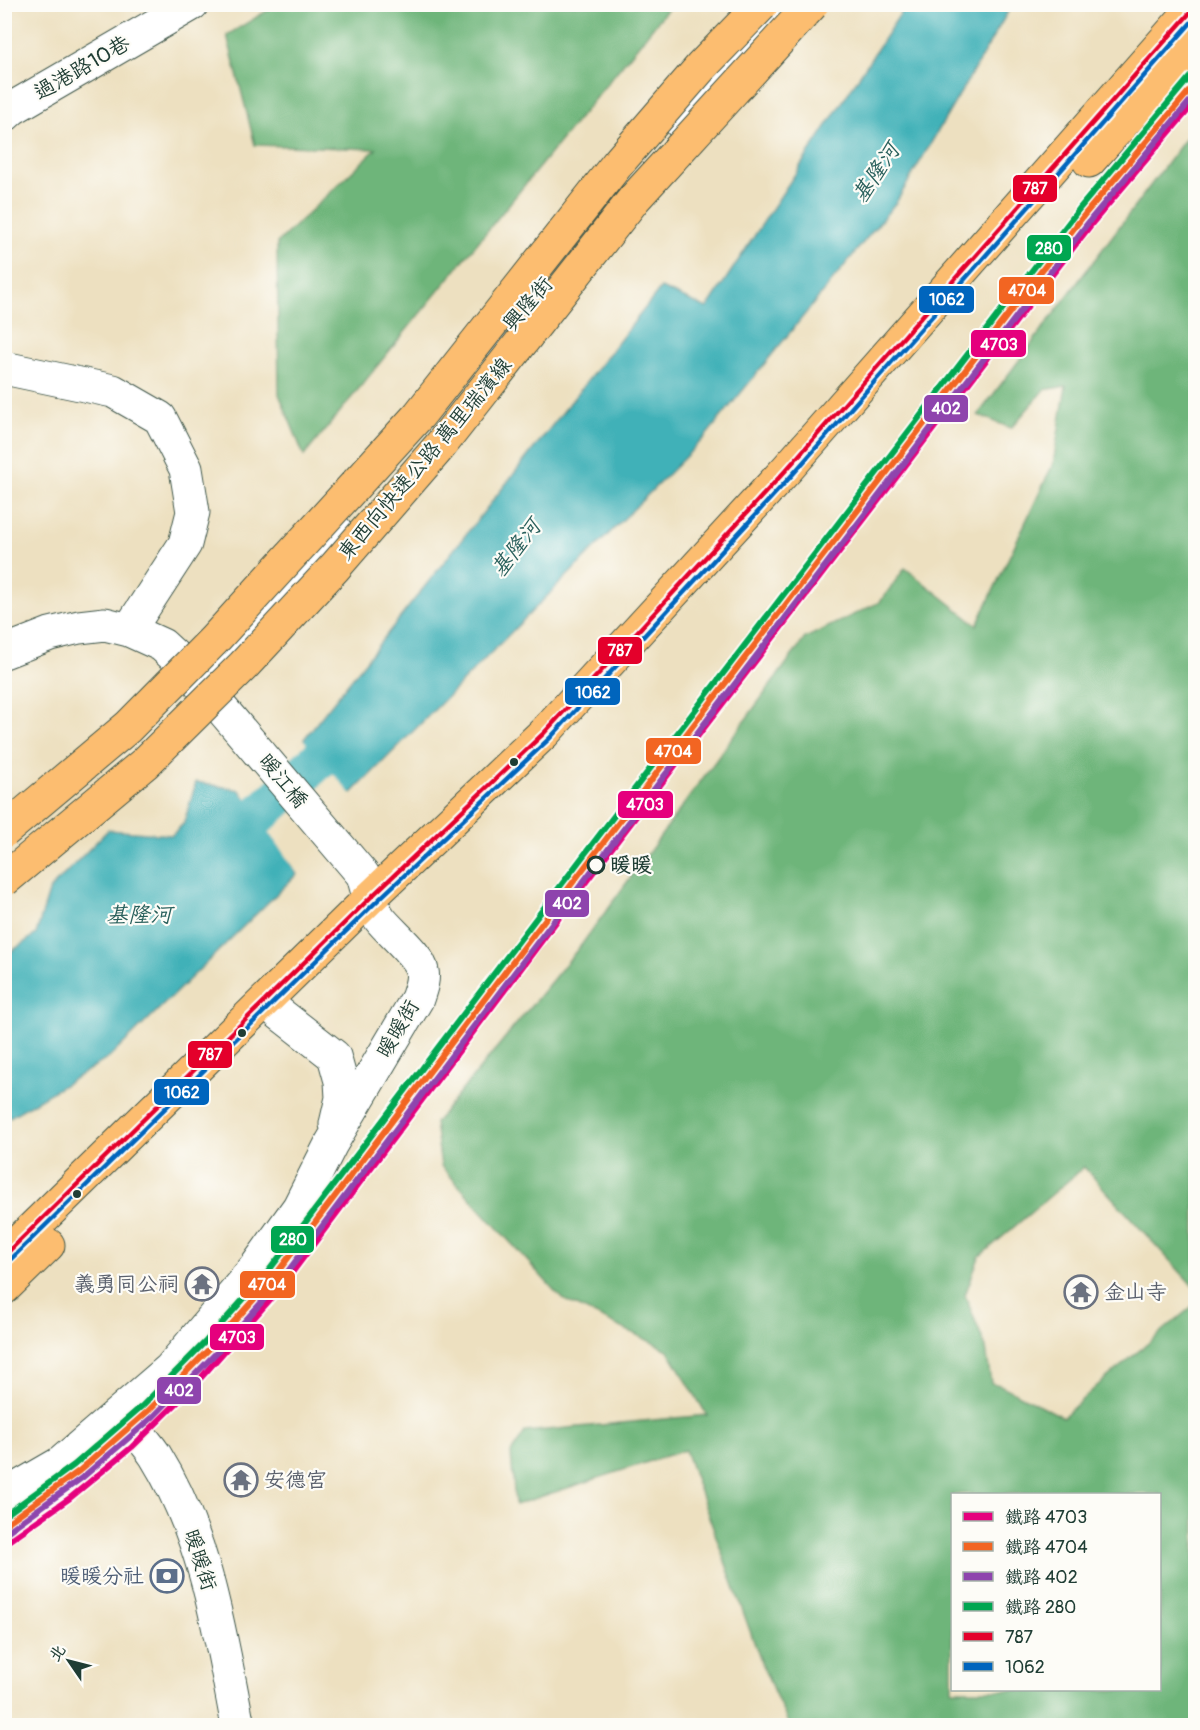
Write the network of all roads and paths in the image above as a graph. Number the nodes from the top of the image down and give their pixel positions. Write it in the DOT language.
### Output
graph roads {
  1 [pos="192,4"];
  2 [pos="762,4"];
  3 [pos="784,4"];
  4 [pos="812,4"];
  5 [pos="1196,5"];
  6 [pos="1196,41"];
  7 [pos="4,116"];
  8 [pos="4,368"];
  9 [pos="129,630"];
  10 [pos="4,652"];
  11 [pos="203,687"];
  12 [pos="4,831"];
  13 [pos="4,880"];
  14 [pos="371,897"];
  15 [pos="273,1008"];
  16 [pos="331,1144"];
  17 [pos="4,1256"];
  18 [pos="4,1288"];
  19 [pos="120,1413"];
  20 [pos="4,1496"];
  21 [pos="238,1725"];
  1 -- 7 [label="street, 過港路10巷"];
  2 -- 12 [label="main road, 東西向快速公路 萬里瑞濱線, bridge"];
  3 -- 11 [label="street, 興隆街"];
  4 -- 13 [label="main road, 東西向快速公路 萬里瑞濱線, bridge"];
  5 -- 14 [label="main road"];
  6 -- 14 [label="main road"];
  8 -- 9 [label="street"];
  9 -- 10 [label="street, 暖江橋"];
  9 -- 11 [label="street, 暖江橋"];
  11 -- 14 [label="street, 暖江橋"];
  14 -- 15 [label="main road"];
  14 -- 16 [label="street, 暖暖街"];
  15 -- 16 [label="street, 暖暖街"];
  15 -- 17 [label="main road"];
  15 -- 18 [label="main road"];
  16 -- 19 [label="street, 暖暖街"];
  19 -- 20 [label="street, 暖暖街"];
  19 -- 21 [label="street, 暖暖街"];
}
